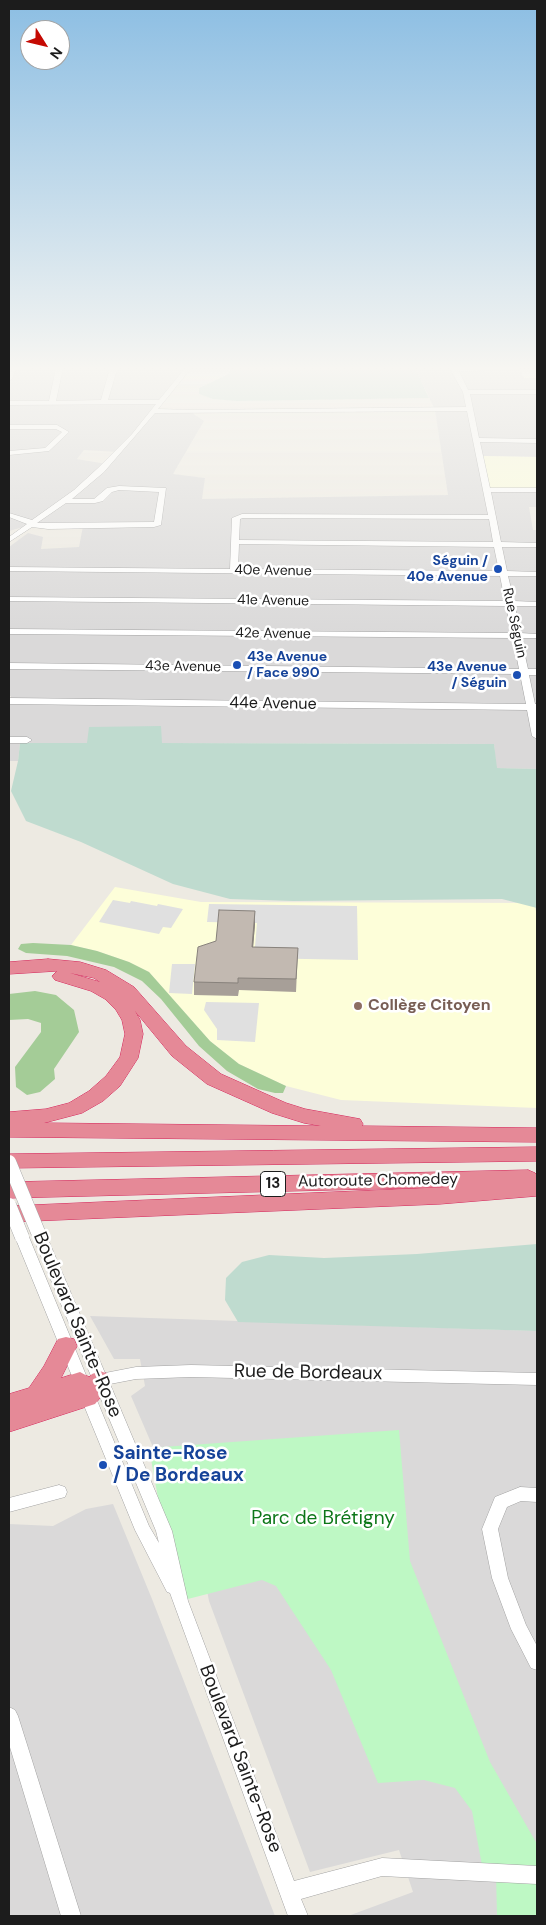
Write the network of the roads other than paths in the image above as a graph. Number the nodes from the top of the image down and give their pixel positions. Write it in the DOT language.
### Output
graph roads {
  1 [pos="115,456"];
  2 [pos="480,456"];
  3 [pos="487,490"];
  4 [pos="537,490"];
  5 [pos="64,501"];
  6 [pos="9,516"];
  7 [pos="492,517"];
  8 [pos="32,524"];
  9 [pos="9,540"];
  10 [pos="234,542"];
  11 [pos="498,545"];
  12 [pos="537,545"];
  13 [pos="9,569"];
  14 [pos="234,571"];
  15 [pos="504,573"];
  16 [pos="537,574"];
  17 [pos="9,600"];
  18 [pos="510,604"];
  19 [pos="537,604"];
  20 [pos="9,632"];
  21 [pos="517,636"];
  22 [pos="537,636"];
  23 [pos="9,666"];
  24 [pos="524,672"];
  25 [pos="537,672"];
  26 [pos="9,701"];
  27 [pos="534,707"];
  28 [pos="537,736"];
  29 [pos="9,740"];
  30 [pos="28,740"];
  31 [pos="9,968"];
  32 [pos="9,978"];
  33 [pos="9,1119"];
  34 [pos="9,1130"];
  35 [pos="410,1134"];
  36 [pos="537,1135"];
  37 [pos="537,1154"];
  38 [pos="9,1162"];
  39 [pos="537,1178"];
  40 [pos="537,1188"];
  41 [pos="9,1190"];
  42 [pos="9,1205"];
  43 [pos="90,1211"];
  44 [pos="9,1214"];
  45 [pos="15,1231"];
  46 [pos="66,1346"];
  47 [pos="537,1379"];
  48 [pos="89,1387"];
  49 [pos="35,1398"];
  50 [pos="9,1404"];
  51 [pos="9,1422"];
  52 [pos="59,1492"];
  53 [pos="537,1495"];
  54 [pos="9,1505"];
  55 [pos="537,1662"];
  56 [pos="9,1716"];
  57 [pos="537,1875"];
  58 [pos="290,1892"];
  59 [pos="71,1916"];
  60 [pos="298,1916"];
  1 -- 5 [label="street"];
  2 -- 3 [label="street, Rue Séguin"];
  3 -- 4 [label="street"];
  3 -- 7 [label="street, Rue Séguin"];
  5 -- 8 [label="street"];
  5 -- 8 [label="street"];
  6 -- 8 [label="street"];
  7 -- 10 [label="street"];
  7 -- 11 [label="street, Rue Séguin"];
  8 -- 9 [label="street"];
  10 -- 11 [label="street"];
  10 -- 14 [label="street"];
  11 -- 12 [label="street"];
  11 -- 15 [label="street, Rue Séguin"];
  13 -- 14 [label="street, 40e Avenue"];
  14 -- 15 [label="street, 40e Avenue"];
  15 -- 16 [label="street, 40e Avenue"];
  15 -- 18 [label="street, Rue Séguin"];
  17 -- 18 [label="street, 41e Avenue"];
  18 -- 19 [label="street, 41e Avenue"];
  18 -- 21 [label="street, Rue Séguin"];
  20 -- 21 [label="street, 42e Avenue"];
  21 -- 22 [label="street, 42e Avenue"];
  21 -- 24 [label="street, Rue Séguin"];
  23 -- 24 [label="street, 43e Avenue"];
  24 -- 25 [label="street, 43e Avenue"];
  24 -- 27 [label="street, Rue Séguin"];
  26 -- 27 [label="street, 44e Avenue"];
  27 -- 28 [label="street, Rue Séguin"];
  29 -- 30 [label="street"];
  31 -- 35 [label="highway"];
  32 -- 33 [label="highway"];
  34 -- 35 [label="highway"];
  35 -- 36 [label="highway"];
  37 -- 38 [label="highway, Autoroute Chomedey / 13"];
  38 -- 48 [label="street, Boulevard Sainte-Rose, bridge"];
  39 -- 41 [label="highway, Autoroute Chomedey / 13"];
  40 -- 43 [label="highway"];
  42 -- 45 [label="street, Boulevard Sainte-Rose, bridge"];
  43 -- 44 [label="highway"];
  43 -- 45 [label="highway"];
  45 -- 46 [label="street, Boulevard Sainte-Rose"];
  46 -- 48 [label="street, Boulevard Sainte-Rose"];
  46 -- 49 [label="highway"];
  47 -- 48 [label="street, Rue de Bordeaux"];
  48 -- 49 [label="highway"];
  48 -- 51 [label="highway"];
  48 -- 58 [label="street, Boulevard Sainte-Rose"];
  49 -- 50 [label="highway"];
  52 -- 54 [label="street"];
  53 -- 55 [label="street"];
  56 -- 59 [label="street"];
  57 -- 58 [label="street"];
  58 -- 60 [label="street, Boulevard Sainte-Rose"];
}
